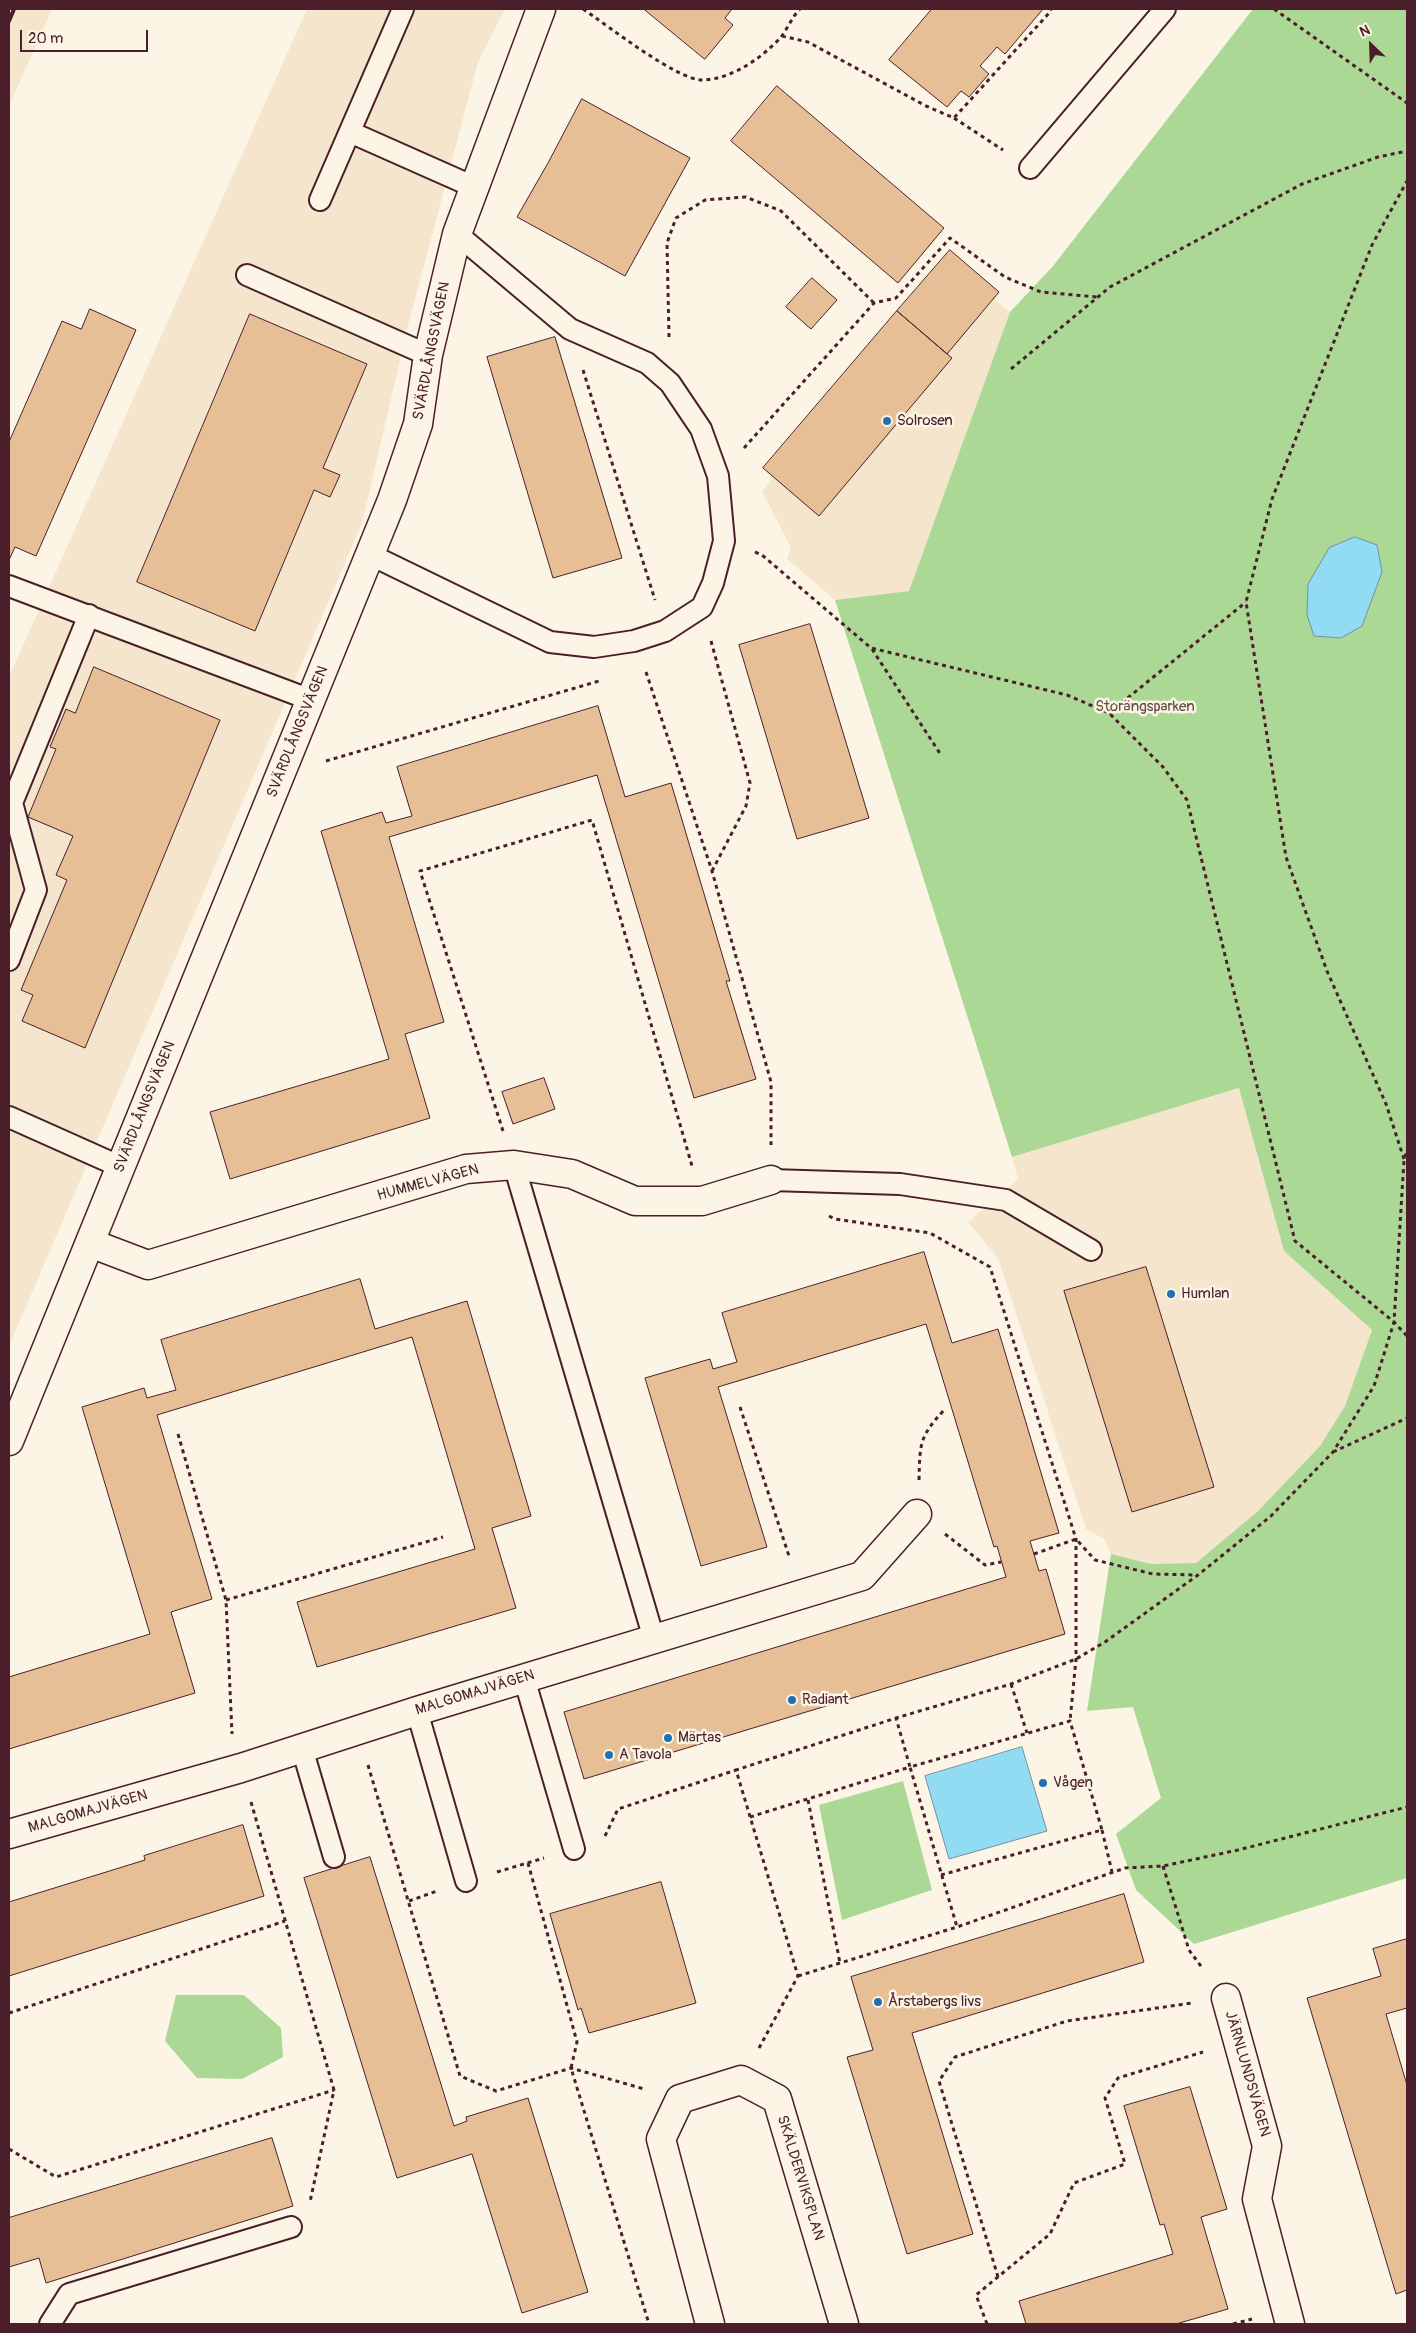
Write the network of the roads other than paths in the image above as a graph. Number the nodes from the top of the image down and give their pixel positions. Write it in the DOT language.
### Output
graph roads {
  1 [pos="403,9"];
  2 [pos="541,9"];
  3 [pos="1165,9"];
  4 [pos="350,132"];
  5 [pos="1030,168"];
  6 [pos="474,187"];
  7 [pos="320,200"];
  8 [pos="457,234"];
  9 [pos="246,275"];
  10 [pos="428,355"];
  11 [pos="371,555"];
  12 [pos="9,586"];
  13 [pos="89,615"];
  14 [pos="311,700"];
  15 [pos="9,960"];
  16 [pos="9,1117"];
  17 [pos="514,1165"];
  18 [pos="121,1167"];
  19 [pos="771,1180"];
  20 [pos="90,1243"];
  21 [pos="1091,1250"];
  22 [pos="9,1441"];
  23 [pos="917,1514"];
  24 [pos="654,1639"];
  25 [pos="524,1678"];
  26 [pos="417,1711"];
  27 [pos="302,1748"];
  28 [pos="9,1834"];
  29 [pos="574,1849"];
  30 [pos="334,1857"];
  31 [pos="466,1881"];
  32 [pos="1226,1998"];
  33 [pos="291,2227"];
  34 [pos="50,2324"];
  35 [pos="710,2324"];
  36 [pos="844,2324"];
  37 [pos="1290,2324"];
  1 -- 4 [label="lane"];
  2 -- 6 [label="street, SVÄRDLÅNGSVÄGEN"];
  3 -- 5 [label="lane"];
  4 -- 6 [label="lane"];
  4 -- 7 [label="lane"];
  6 -- 8 [label="street, SVÄRDLÅNGSVÄGEN"];
  8 -- 10 [label="street, SVÄRDLÅNGSVÄGEN"];
  8 -- 11 [label="lane"];
  9 -- 10 [label="lane"];
  10 -- 11 [label="street, SVÄRDLÅNGSVÄGEN"];
  11 -- 14 [label="street, SVÄRDLÅNGSVÄGEN"];
  12 -- 13 [label="lane"];
  13 -- 14 [label="lane"];
  13 -- 15 [label="lane"];
  14 -- 18 [label="street, SVÄRDLÅNGSVÄGEN"];
  16 -- 18 [label="lane"];
  17 -- 19 [label="street, HUMMELVÄGEN"];
  17 -- 20 [label="street, HUMMELVÄGEN"];
  17 -- 24 [label="lane"];
  18 -- 20 [label="street, SVÄRDLÅNGSVÄGEN"];
  19 -- 21 [label="lane"];
  20 -- 22 [label="street, SVÄRDLÅNGSVÄGEN"];
  23 -- 24 [label="street, MALGOMAJVÄGEN"];
  24 -- 25 [label="street, MALGOMAJVÄGEN"];
  25 -- 26 [label="street, MALGOMAJVÄGEN"];
  25 -- 29 [label="lane"];
  26 -- 27 [label="street, MALGOMAJVÄGEN"];
  26 -- 31 [label="lane"];
  27 -- 28 [label="street, MALGOMAJVÄGEN"];
  27 -- 30 [label="lane"];
  32 -- 37 [label="street, JÄRNLUNDSVÄGEN"];
  33 -- 34 [label="lane"];
  35 -- 36 [label="street, SKÄLDERVIKSPLAN"];
}
